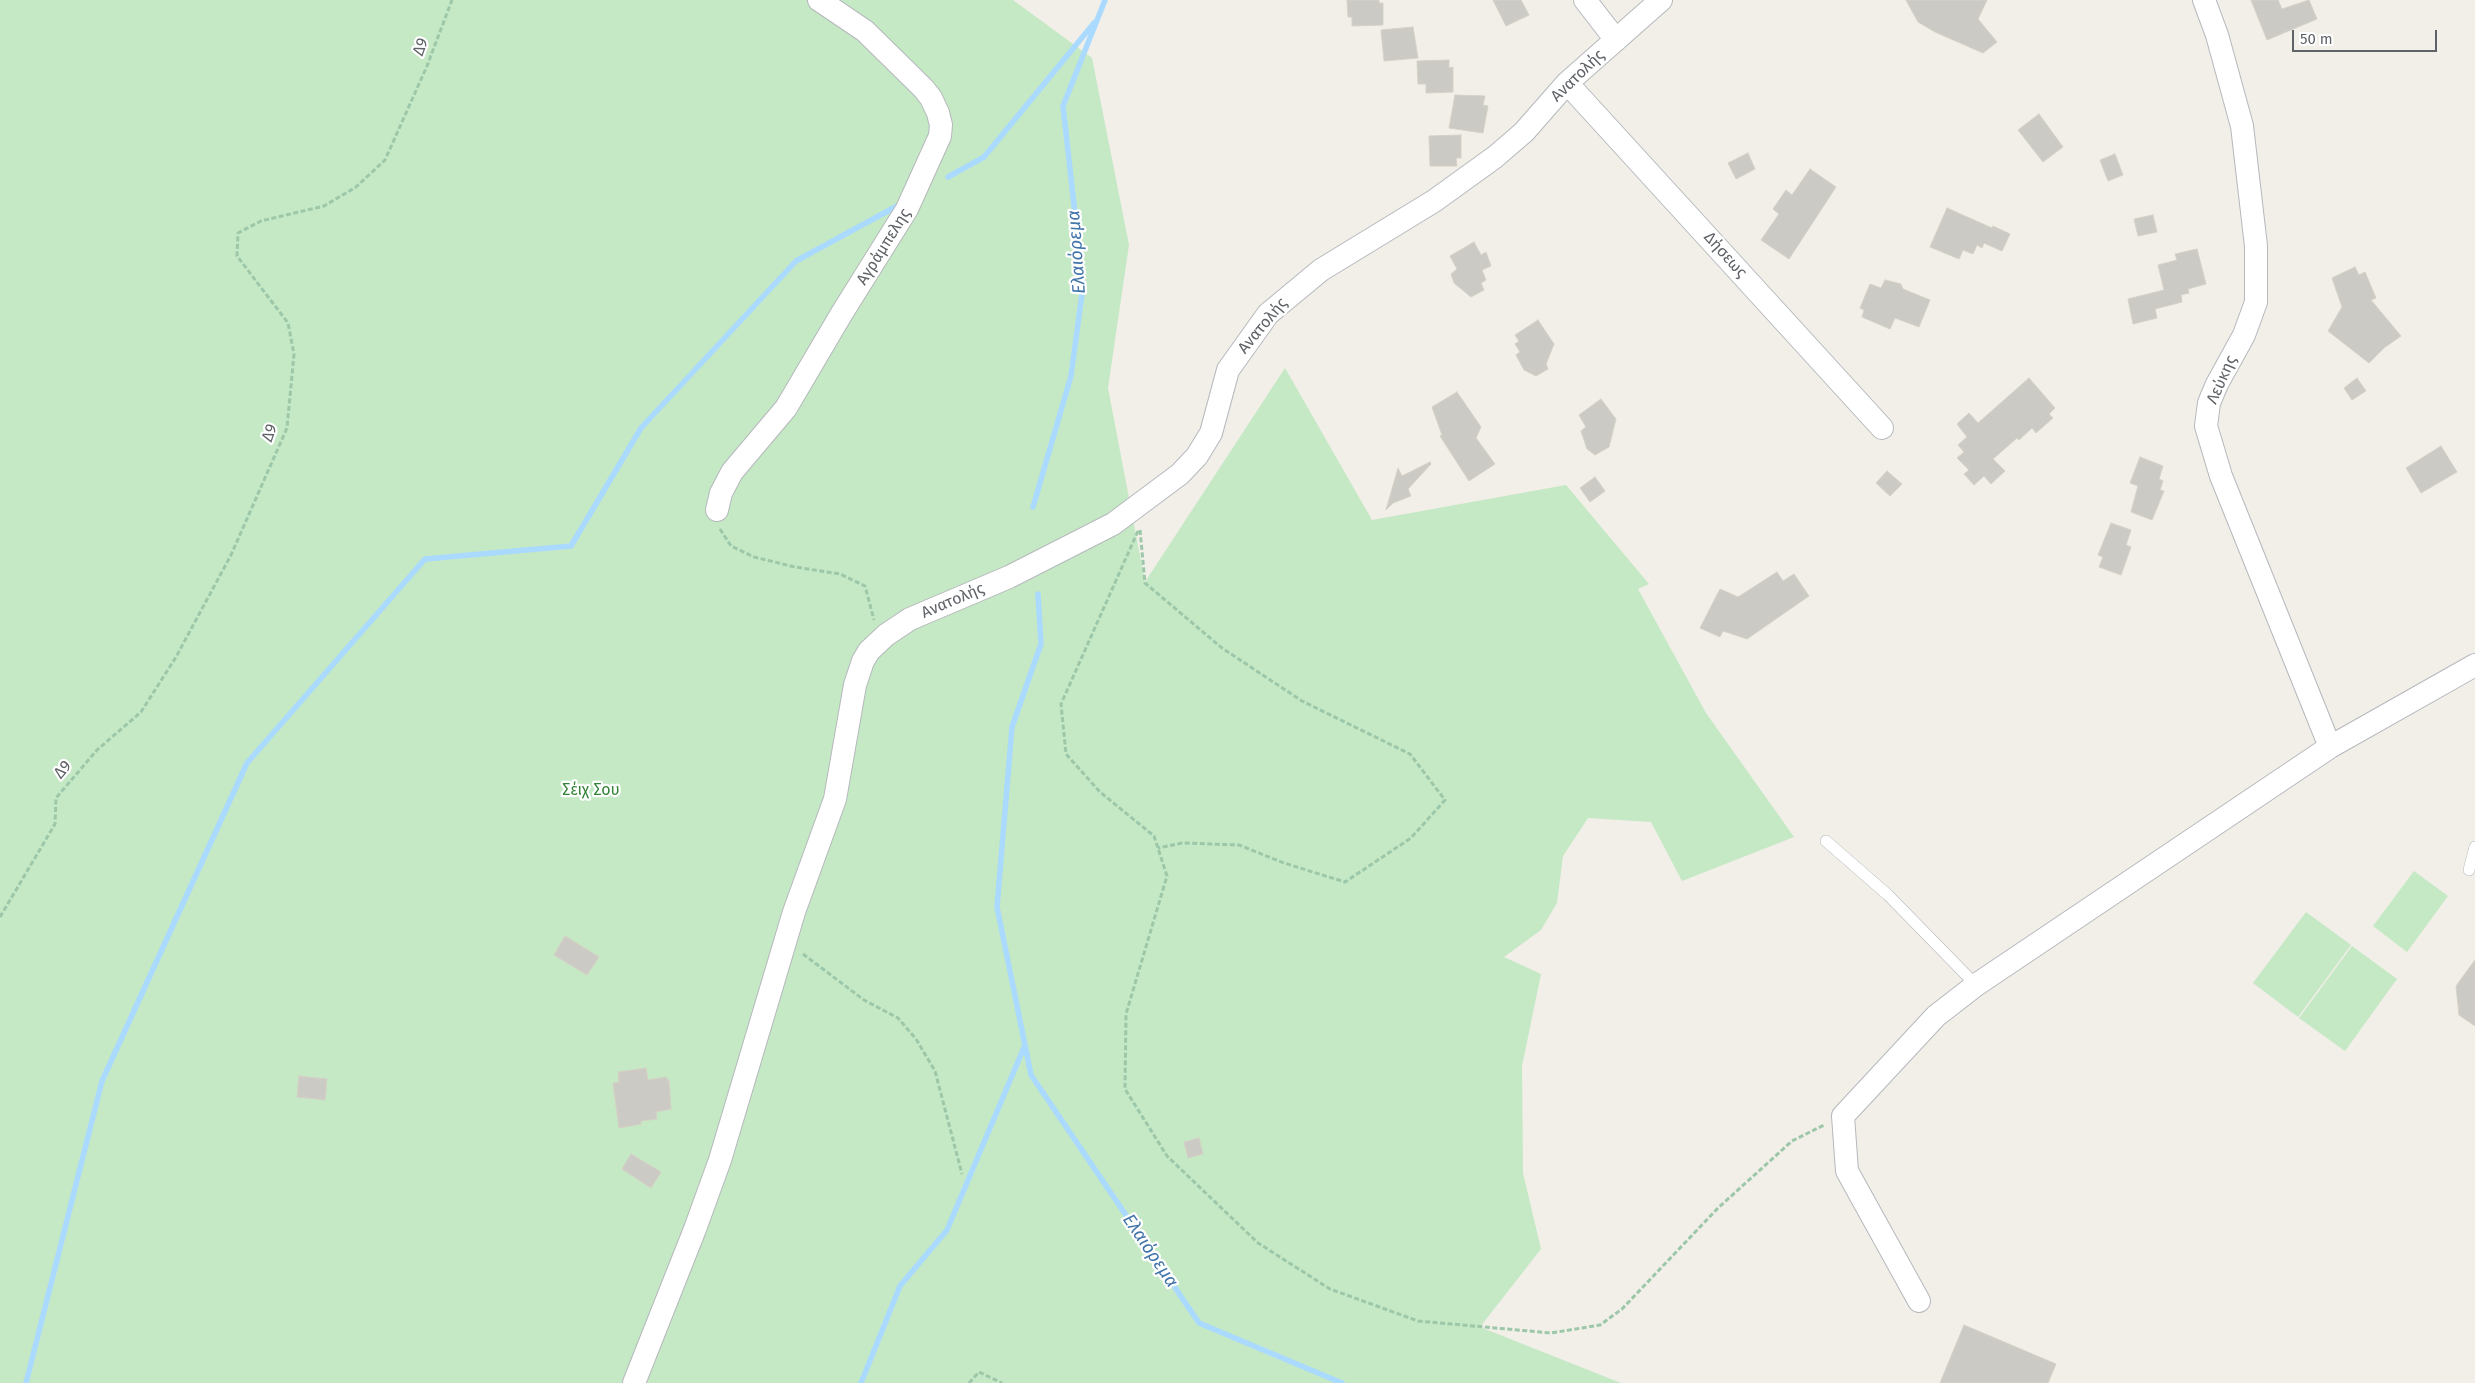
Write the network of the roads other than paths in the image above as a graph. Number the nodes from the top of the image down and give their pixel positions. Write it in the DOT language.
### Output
graph roads {
  1 [pos="819,0"];
  2 [pos="1585,0"];
  3 [pos="1661,0"];
  4 [pos="2204,0"];
  5 [pos="1616,40"];
  6 [pos="1567,83"];
  7 [pos="1882,428"];
  8 [pos="718,510"];
  9 [pos="2475,665"];
  10 [pos="2330,747"];
  11 [pos="1826,841"];
  12 [pos="2475,847"];
  13 [pos="2469,870"];
  14 [pos="1976,985"];
  15 [pos="1919,1301"];
  16 [pos="634,1383"];
  1 -- 8 [label="street, Αγράμπελης"];
  2 -- 5 [label="street"];
  3 -- 5 [label="street, Ανατολής"];
  4 -- 10 [label="street, Λεύκης"];
  5 -- 6 [label="street, Ανατολής"];
  6 -- 7 [label="street, Δήσεως"];
  6 -- 16 [label="street, Ανατολής"];
  9 -- 10 [label="street"];
  10 -- 14 [label="street"];
  11 -- 14 [label="lane"];
  12 -- 13 [label="lane"];
  14 -- 15 [label="street"];
}
